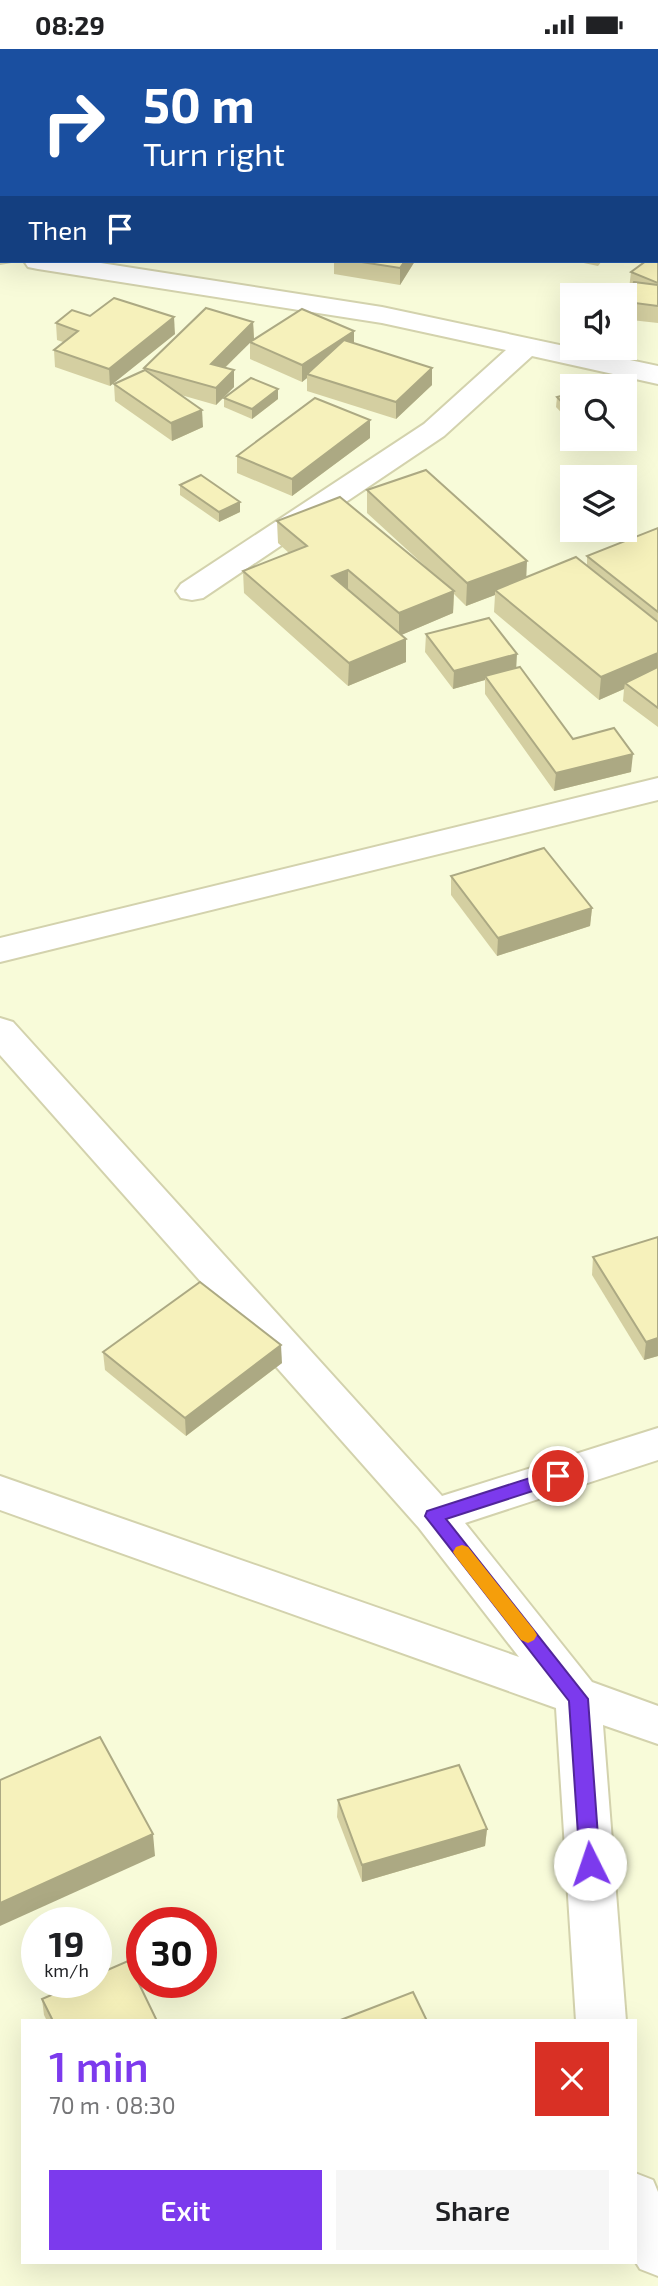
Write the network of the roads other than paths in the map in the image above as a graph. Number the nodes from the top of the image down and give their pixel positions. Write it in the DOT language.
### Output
graph roads {
  1 [pos="51,263"];
  2 [pos="526,347"];
  3 [pos="658,375"];
  4 [pos="192,591"];
  5 [pos="658,789"];
  6 [pos="0,950"];
  7 [pos="0,1031"];
  8 [pos="658,1444"];
  9 [pos="0,1493"];
  10 [pos="434,1516"];
  11 [pos="578,1699"];
  12 [pos="658,1725"];
  13 [pos="600,2019"];
  14 [pos="637,2204"];
  15 [pos="658,2252"];
  1 -- 2 [label="street"];
  2 -- 3 [label="street"];
  2 -- 4 [label="street"];
  5 -- 6 [label="street"];
  7 -- 10 [label="street"];
  8 -- 10 [label="street"];
  9 -- 11 [label="street"];
  10 -- 11 [label="street"];
  11 -- 12 [label="street"];
  11 -- 13 [label="street"];
  14 -- 15 [label="street"];
}
